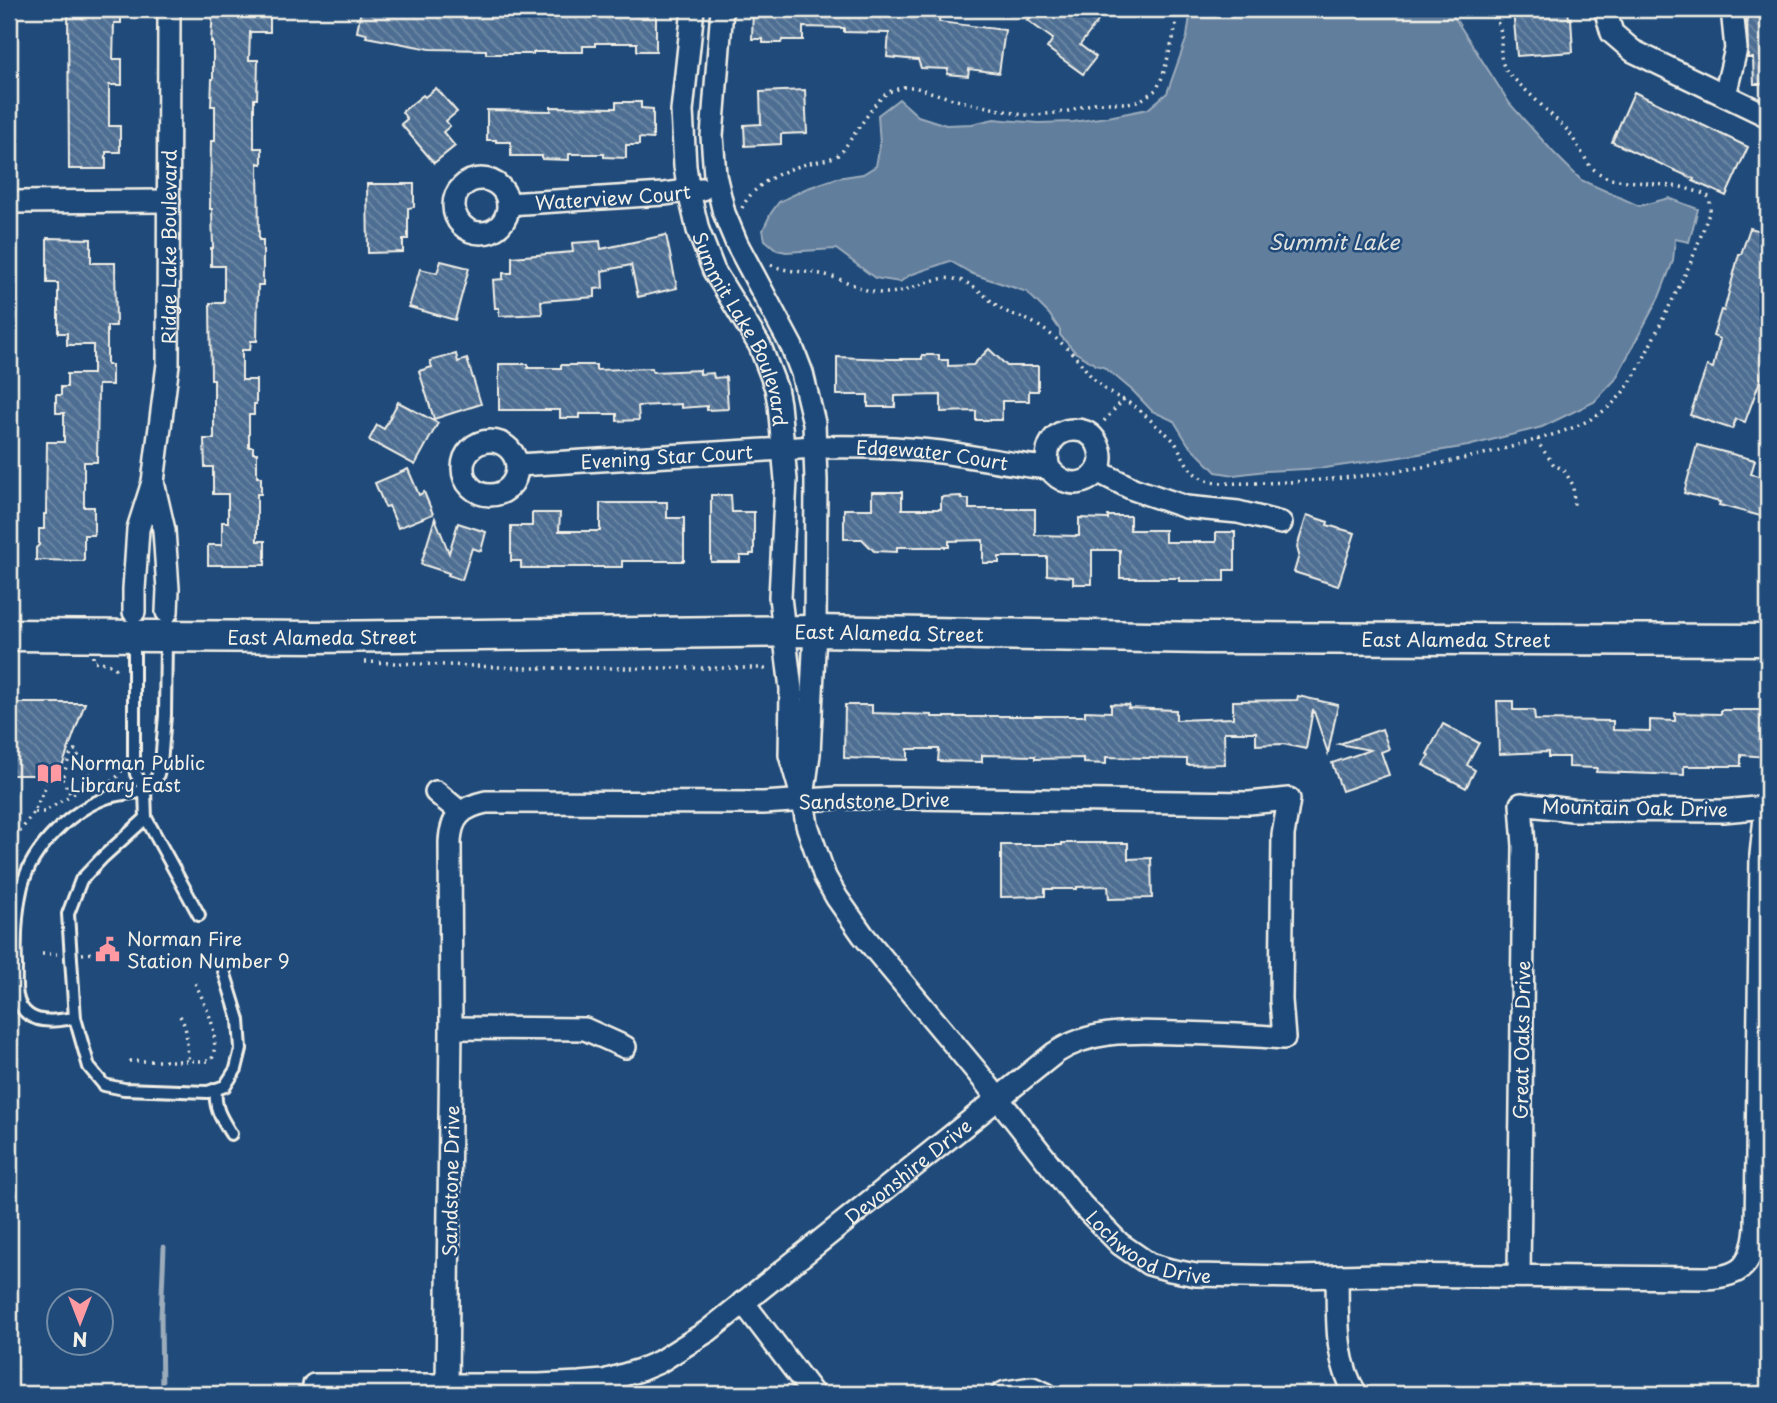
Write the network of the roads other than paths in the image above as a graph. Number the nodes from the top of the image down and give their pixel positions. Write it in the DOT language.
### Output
graph roads {
  1 [pos="169,9"];
  2 [pos="692,9"];
  3 [pos="722,9"];
  4 [pos="1605,9"];
  5 [pos="1732,9"];
  6 [pos="1725,94"];
  7 [pos="1768,116"];
  8 [pos="718,187"];
  9 [pos="689,191"];
  10 [pos="169,201"];
  11 [pos="9,202"];
  12 [pos="508,204"];
  13 [pos="815,447"];
  14 [pos="784,449"];
  15 [pos="518,465"];
  16 [pos="1049,468"];
  17 [pos="1097,471"];
  18 [pos="152,482"];
  19 [pos="1281,523"];
  20 [pos="134,624"];
  21 [pos="167,624"];
  22 [pos="9,635"];
  23 [pos="1768,640"];
  24 [pos="785,642"];
  25 [pos="814,642"];
  26 [pos="145,791"];
  27 [pos="436,792"];
  28 [pos="1289,799"];
  29 [pos="803,800"];
  30 [pos="1521,804"];
  31 [pos="461,813"];
  32 [pos="146,818"];
  33 [pos="199,915"];
  34 [pos="224,971"];
  35 [pos="75,1018"];
  36 [pos="451,1028"];
  37 [pos="625,1047"];
  38 [pos="216,1089"];
  39 [pos="998,1098"];
  40 [pos="231,1134"];
  41 [pos="1337,1276"];
  42 [pos="1518,1276"];
  43 [pos="1721,1278"];
  44 [pos="743,1302"];
  45 [pos="314,1385"];
  46 [pos="447,1385"];
  47 [pos="813,1394"];
  48 [pos="1002,1394"];
  49 [pos="1046,1394"];
  50 [pos="1356,1394"];
  1 -- 10 [label="street, Ridge Lake Boulevard"];
  2 -- 9 [label="street, Summit Lake Boulevard"];
  3 -- 8 [label="street, Summit Lake Boulevard"];
  4 -- 6 [label="street"];
  5 -- 6 [label="street"];
  6 -- 7 [label="street"];
  8 -- 9 [label="street, Waterview Court"];
  8 -- 13 [label="street, Summit Lake Boulevard"];
  9 -- 12 [label="street, Waterview Court"];
  9 -- 14 [label="street, Summit Lake Boulevard"];
  10 -- 11 [label="street"];
  10 -- 18 [label="street, Ridge Lake Boulevard"];
  13 -- 14 [label="street, Evening Star Court"];
  13 -- 16 [label="street, Edgewater Court"];
  13 -- 25 [label="street, Summit Lake Boulevard"];
  14 -- 15 [label="street, Evening Star Court"];
  14 -- 24 [label="street, Summit Lake Boulevard"];
  16 -- 17 [label="street, Edgewater Court"];
  16 -- 17 [label="street"];
  17 -- 19 [label="street"];
  18 -- 20 [label="street, Ridge Lake Boulevard"];
  18 -- 21 [label="street, Ridge Lake Boulevard"];
  20 -- 21 [label="street, East Alameda Street"];
  20 -- 22 [label="street, East Alameda Street"];
  20 -- 26 [label="lane"];
  21 -- 24 [label="street, East Alameda Street"];
  21 -- 26 [label="lane"];
  23 -- 25 [label="street, East Alameda Street"];
  24 -- 25 [label="street, East Alameda Street"];
  24 -- 29 [label="street, Lochwood Drive"];
  25 -- 29 [label="street, Lochwood Drive"];
  26 -- 32 [label="lane"];
  26 -- 35 [label="lane"];
  27 -- 31 [label="street"];
  28 -- 29 [label="street, Sandstone Drive"];
  28 -- 39 [label="street, Devonshire Drive"];
  29 -- 31 [label="street, Sandstone Drive"];
  29 -- 39 [label="street, Lochwood Drive"];
  30 -- 42 [label="street, Great Oaks Drive"];
  30 -- 43 [label="street, Mountain Oak Drive"];
  31 -- 36 [label="street, Sandstone Drive"];
  32 -- 33 [label="lane"];
  32 -- 35 [label="lane"];
  34 -- 38 [label="lane"];
  35 -- 38 [label="lane"];
  36 -- 37 [label="street"];
  36 -- 46 [label="street, Sandstone Drive"];
  38 -- 40 [label="lane"];
  39 -- 41 [label="street, Lochwood Drive"];
  39 -- 44 [label="street, Devonshire Drive"];
  41 -- 42 [label="street, Lochwood Drive"];
  41 -- 50 [label="street"];
  42 -- 43 [label="street, Lochwood Drive"];
  44 -- 46 [label="street, Devonshire Drive"];
  44 -- 47 [label="street"];
  45 -- 46 [label="street, Devonshire Drive"];
  48 -- 49 [label="street"];
}
